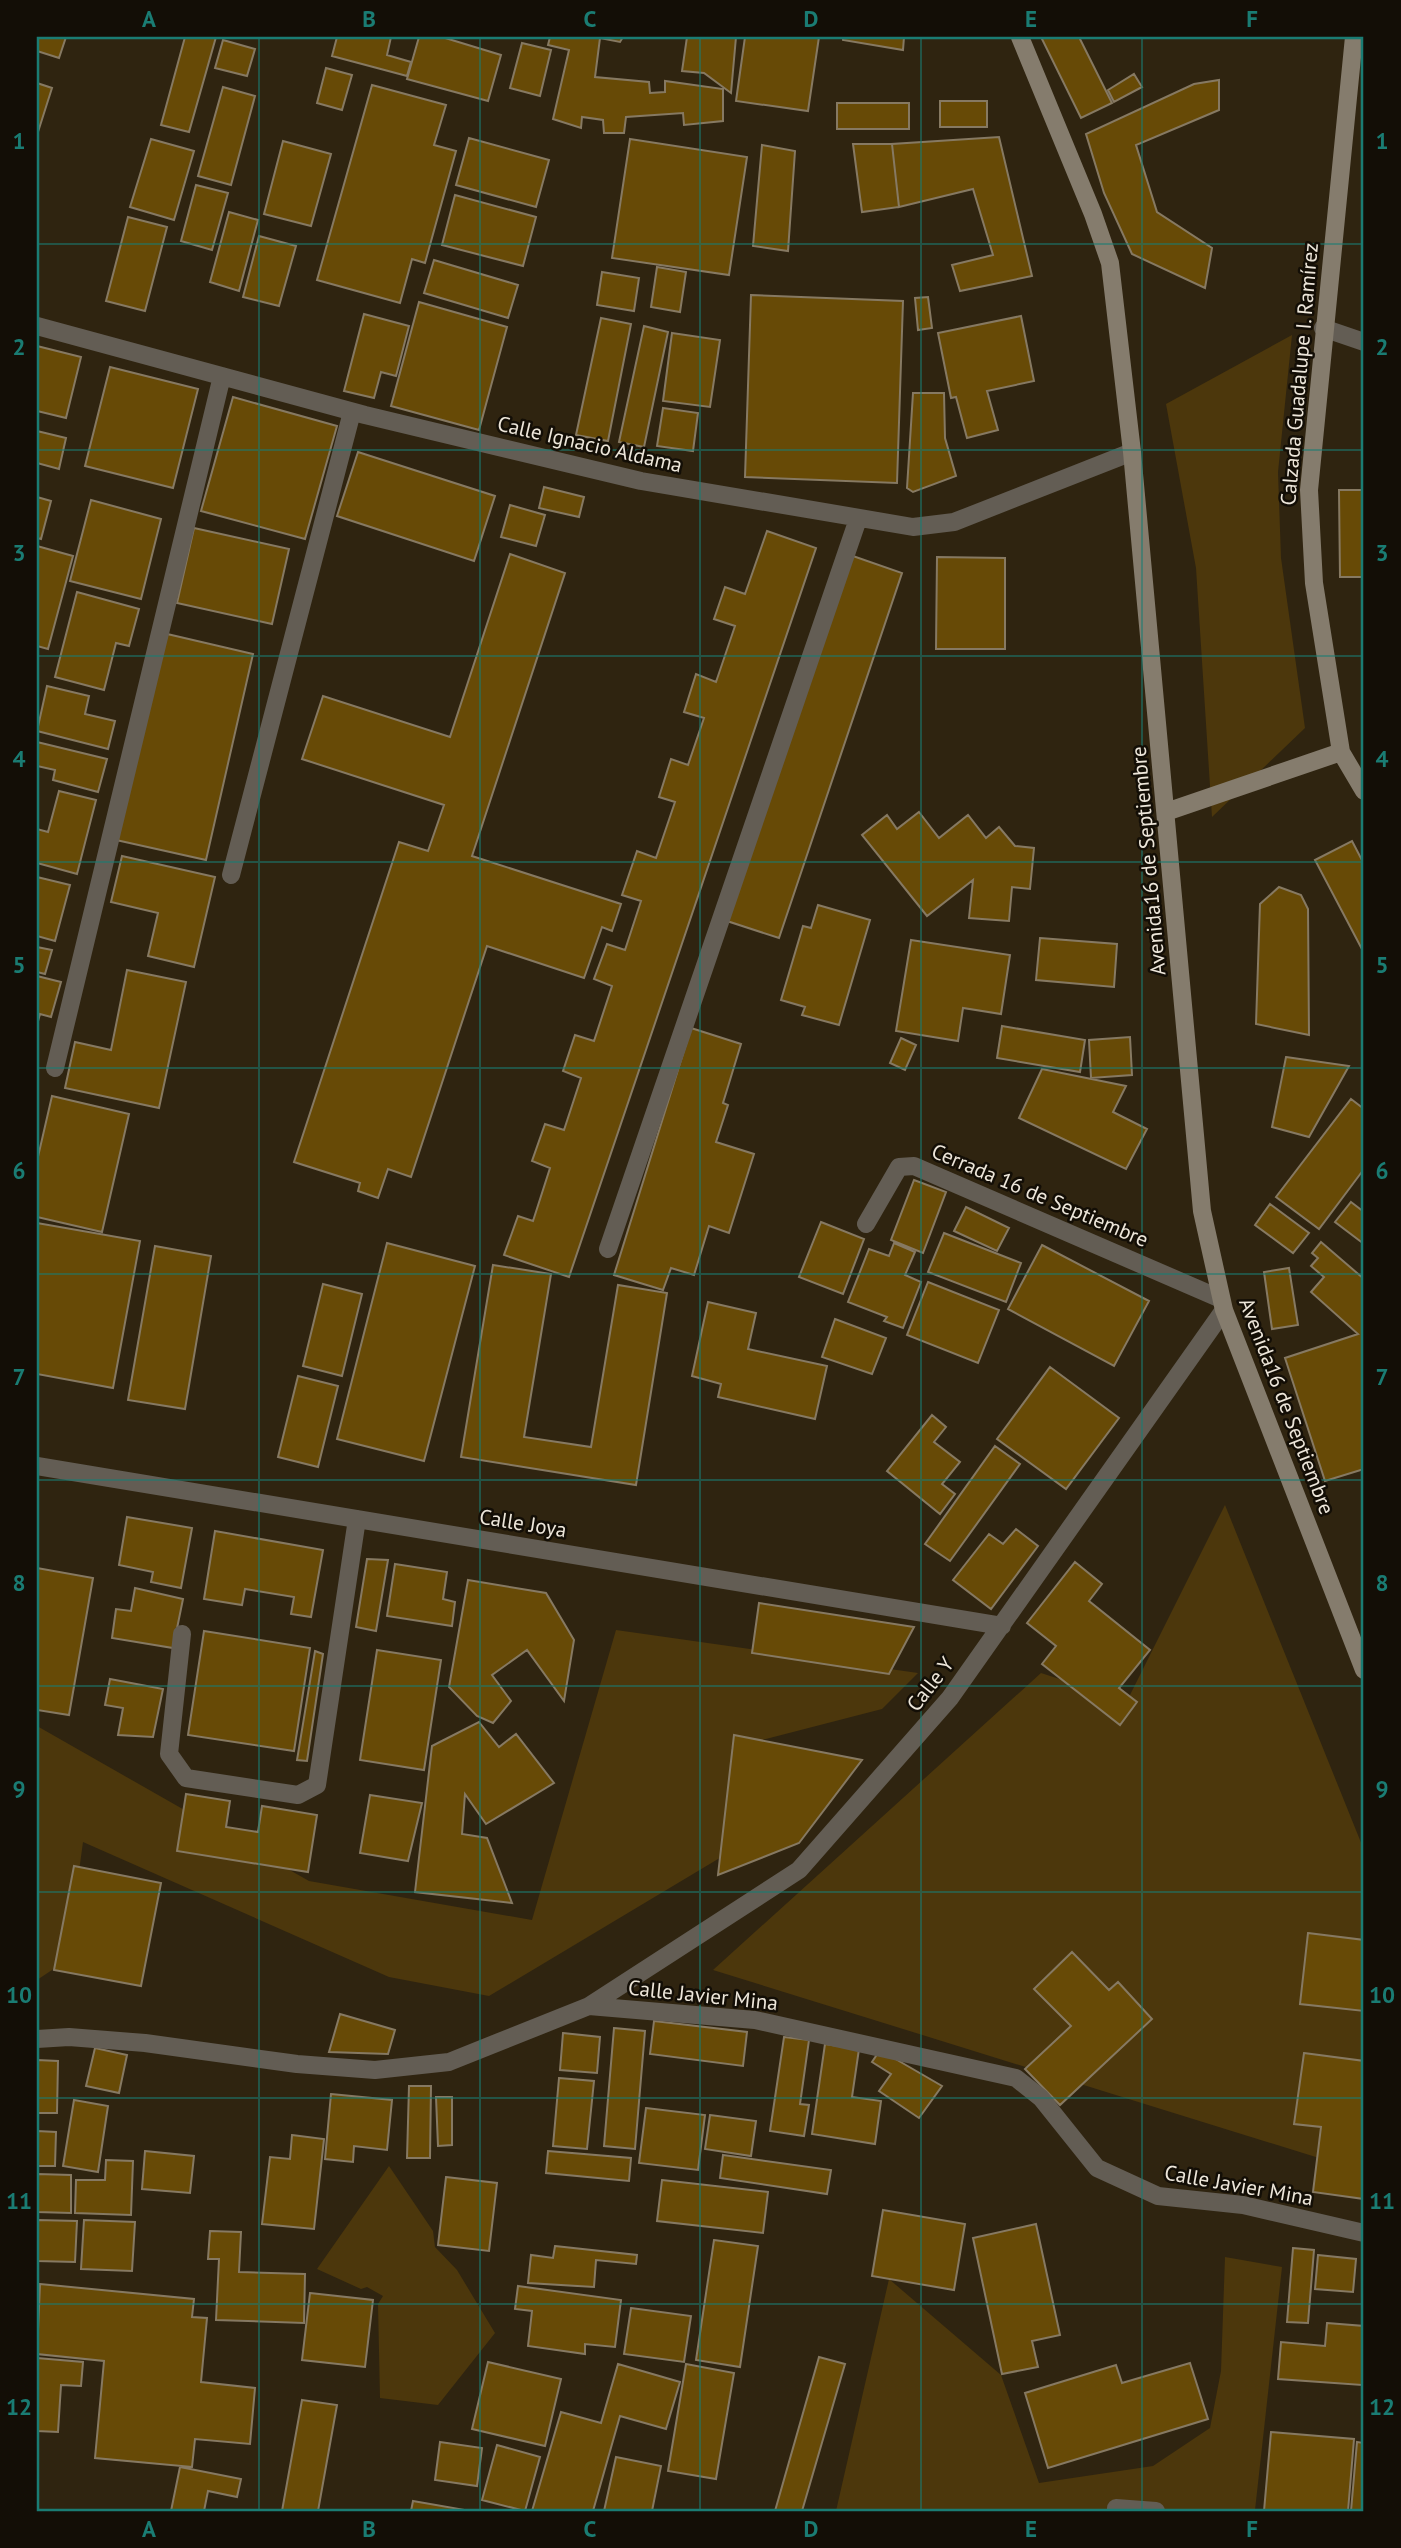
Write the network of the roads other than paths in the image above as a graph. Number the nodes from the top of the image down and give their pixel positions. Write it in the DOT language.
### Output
graph roads {
  1 [pos="1020,37"];
  2 [pos="1354,37"];
  3 [pos="37,326"];
  4 [pos="1323,328"];
  5 [pos="1364,342"];
  6 [pos="222,376"];
  7 [pos="352,412"];
  8 [pos="1132,452"];
  9 [pos="858,519"];
  10 [pos="1341,752"];
  11 [pos="1364,791"];
  12 [pos="1166,812"];
  13 [pos="231,875"];
  14 [pos="55,1068"];
  15 [pos="866,1224"];
  16 [pos="608,1249"];
  17 [pos="1223,1304"];
  18 [pos="37,1466"];
  19 [pos="357,1519"];
  20 [pos="1002,1626"];
  21 [pos="181,1634"];
  22 [pos="1364,1670"];
  23 [pos="589,2006"];
  24 [pos="37,2039"];
  25 [pos="1364,2234"];
  26 [pos="1116,2511"];
  27 [pos="1156,2511"];
  1 -- 8 [label="main road, Avenida16 de Septiembre"];
  2 -- 4 [label="main road, Calzada Guadalupe I. Ramírez"];
  3 -- 6 [label="street, Calle Ignacio Aldama"];
  4 -- 5 [label="street"];
  4 -- 10 [label="main road, Calzada Guadalupe I. Ramírez"];
  6 -- 7 [label="street, Calle Ignacio Aldama"];
  6 -- 14 [label="street"];
  7 -- 9 [label="street, Calle Ignacio Aldama"];
  7 -- 13 [label="street"];
  8 -- 9 [label="street, Calle Ignacio Aldama"];
  8 -- 12 [label="main road, Avenida16 de Septiembre"];
  9 -- 16 [label="street"];
  10 -- 11 [label="main road, Calzada Guadalupe I. Ramírez"];
  10 -- 12 [label="main road"];
  12 -- 17 [label="main road, Avenida16 de Septiembre"];
  15 -- 17 [label="street, Cerrada 16 de Septiembre"];
  17 -- 20 [label="street, Calle Y"];
  17 -- 22 [label="main road, Avenida16 de Septiembre"];
  18 -- 19 [label="street, Calle Joya"];
  19 -- 20 [label="street, Calle Joya"];
  19 -- 21 [label="street"];
  20 -- 23 [label="street, Calle Y"];
  23 -- 24 [label="street, Calle Javier Mina"];
  23 -- 25 [label="street, Calle Javier Mina"];
  26 -- 27 [label="street"];
}
